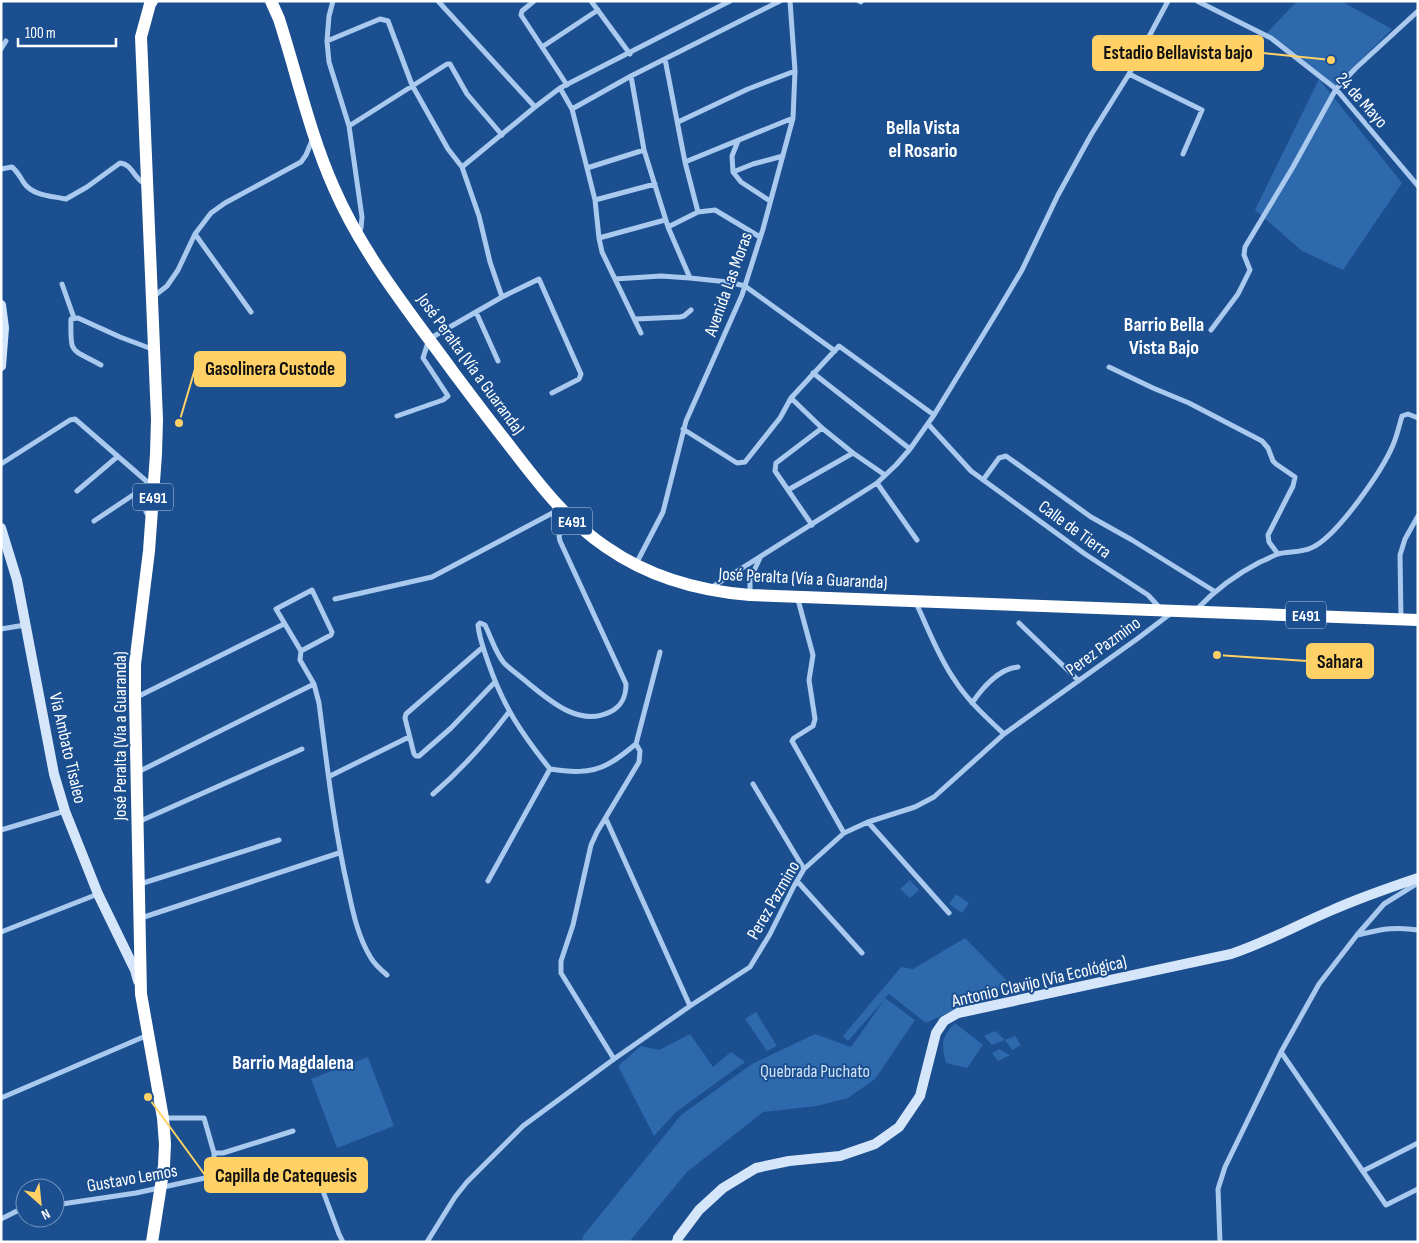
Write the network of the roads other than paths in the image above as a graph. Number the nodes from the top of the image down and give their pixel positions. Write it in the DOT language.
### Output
graph roads {
  1 [pos="152,1"];
  2 [pos="271,1"];
  3 [pos="334,1"];
  4 [pos="438,1"];
  5 [pos="534,1"];
  6 [pos="591,1"];
  7 [pos="730,1"];
  8 [pos="780,1"];
  9 [pos="790,1"];
  10 [pos="1168,1"];
  11 [pos="1197,1"];
  12 [pos="598,10"];
  13 [pos="1418,11"];
  14 [pos="328,40"];
  15 [pos="6,41"];
  16 [pos="542,47"];
  17 [pos="1,49"];
  18 [pos="630,54"];
  19 [pos="665,59"];
  20 [pos="795,71"];
  21 [pos="1129,74"];
  22 [pos="632,76"];
  23 [pos="412,85"];
  24 [pos="567,85"];
  25 [pos="560,88"];
  26 [pos="1336,89"];
  27 [pos="535,107"];
  28 [pos="572,109"];
  29 [pos="793,118"];
  30 [pos="678,122"];
  31 [pos="349,126"];
  32 [pos="314,134"];
  33 [pos="502,135"];
  34 [pos="738,141"];
  35 [pos="644,150"];
  36 [pos="1183,154"];
  37 [pos="783,156"];
  38 [pos="685,162"];
  39 [pos="462,167"];
  40 [pos="587,168"];
  41 [pos="1,169"];
  42 [pos="733,172"];
  43 [pos="147,184"];
  44 [pos="655,184"];
  45 [pos="1418,186"];
  46 [pos="595,200"];
  47 [pos="770,201"];
  48 [pos="698,212"];
  49 [pos="665,220"];
  50 [pos="668,227"];
  51 [pos="195,234"];
  52 [pos="358,234"];
  53 [pos="760,237"];
  54 [pos="599,238"];
  55 [pos="690,278"];
  56 [pos="615,279"];
  57 [pos="62,284"];
  58 [pos="745,286"];
  59 [pos="153,297"];
  60 [pos="502,297"];
  61 [pos="1,305"];
  62 [pos="690,310"];
  63 [pos="251,312"];
  64 [pos="476,312"];
  65 [pos="74,318"];
  66 [pos="636,319"];
  67 [pos="1210,330"];
  68 [pos="641,333"];
  69 [pos="429,339"];
  70 [pos="153,349"];
  71 [pos="835,351"];
  72 [pos="498,361"];
  73 [pos="101,365"];
  74 [pos="1,366"];
  75 [pos="1109,367"];
  76 [pos="813,372"];
  77 [pos="552,393"];
  78 [pos="791,398"];
  79 [pos="934,415"];
  80 [pos="397,416"];
  81 [pos="1418,418"];
  82 [pos="928,424"];
  83 [pos="822,428"];
  84 [pos="683,429"];
  85 [pos="910,448"];
  86 [pos="853,453"];
  87 [pos="117,457"];
  88 [pos="1,464"];
  89 [pos="885,475"];
  90 [pos="983,480"];
  91 [pos="877,483"];
  92 [pos="153,487"];
  93 [pos="788,490"];
  94 [pos="77,491"];
  95 [pos="565,514"];
  96 [pos="1418,516"];
  97 [pos="150,517"];
  98 [pos="94,521"];
  99 [pos="812,525"];
  100 [pos="1,528"];
  101 [pos="917,540"];
  102 [pos="1278,554"];
  103 [pos="760,558"];
  104 [pos="636,565"];
  105 [pos="707,590"];
  106 [pos="1214,591"];
  107 [pos="750,595"];
  108 [pos="797,596"];
  109 [pos="335,599"];
  110 [pos="915,600"];
  111 [pos="1168,610"];
  112 [pos="1194,611"];
  113 [pos="1401,619"];
  114 [pos="1418,620"];
  115 [pos="1019,623"];
  116 [pos="284,624"];
  117 [pos="26,625"];
  118 [pos="1,629"];
  119 [pos="483,647"];
  120 [pos="301,651"];
  121 [pos="660,652"];
  122 [pos="1018,666"];
  123 [pos="1078,680"];
  124 [pos="495,682"];
  125 [pos="314,684"];
  126 [pos="135,698"];
  127 [pos="972,702"];
  128 [pos="509,712"];
  129 [pos="1004,734"];
  130 [pos="409,737"];
  131 [pos="636,744"];
  132 [pos="302,749"];
  133 [pos="550,769"];
  134 [pos="137,773"];
  135 [pos="330,776"];
  136 [pos="753,784"];
  137 [pos="433,794"];
  138 [pos="66,811"];
  139 [pos="606,819"];
  140 [pos="138,822"];
  141 [pos="868,822"];
  142 [pos="1,830"];
  143 [pos="844,833"];
  144 [pos="279,840"];
  145 [pos="340,853"];
  146 [pos="804,869"];
  147 [pos="1418,878"];
  148 [pos="488,881"];
  149 [pos="797,881"];
  150 [pos="1418,883"];
  151 [pos="140,884"];
  152 [pos="98,894"];
  153 [pos="949,913"];
  154 [pos="141,918"];
  155 [pos="1418,930"];
  156 [pos="1,932"];
  157 [pos="1357,935"];
  158 [pos="862,953"];
  159 [pos="387,975"];
  160 [pos="142,994"];
  161 [pos="690,1006"];
  162 [pos="149,1035"];
  163 [pos="1281,1052"];
  164 [pos="614,1059"];
  165 [pos="1,1098"];
  166 [pos="163,1118"];
  167 [pos="293,1131"];
  168 [pos="1418,1143"];
  169 [pos="214,1153"];
  170 [pos="1363,1171"];
  171 [pos="317,1175"];
  172 [pos="161,1188"];
  173 [pos="1418,1189"];
  174 [pos="65,1203"];
  175 [pos="15,1211"];
  176 [pos="1,1218"];
  177 [pos="153,1237"];
  178 [pos="343,1242"];
  179 [pos="427,1242"];
  180 [pos="677,1242"];
  181 [pos="1220,1242"];
  1 -- 43 [label="highway, José Peralta (Vía a Guaranda) / E491"];
  2 -- 32 [label="highway, José Peralta (Vía a Guaranda) / E491"];
  3 -- 14 [label="street"];
  4 -- 27 [label="street"];
  5 -- 16 [label="street"];
  6 -- 12 [label="street"];
  7 -- 18 [label="street"];
  8 -- 19 [label="street"];
  9 -- 20 [label="street, Avenida Las Moras"];
  10 -- 21 [label="street"];
  11 -- 26 [label="street, 24 de Mayo"];
  12 -- 16 [label="street"];
  12 -- 18 [label="street"];
  13 -- 26 [label="street"];
  14 -- 23 [label="street"];
  14 -- 31 [label="street"];
  15 -- 17 [label="street"];
  16 -- 24 [label="street"];
  18 -- 24 [label="street"];
  19 -- 22 [label="street"];
  19 -- 30 [label="street"];
  20 -- 29 [label="street, Avenida Las Moras"];
  20 -- 30 [label="street"];
  21 -- 36 [label="street"];
  21 -- 79 [label="street"];
  22 -- 28 [label="street"];
  22 -- 35 [label="street"];
  23 -- 31 [label="street"];
  23 -- 33 [label="street"];
  23 -- 39 [label="street"];
  24 -- 25 [label="street"];
  25 -- 27 [label="street"];
  25 -- 28 [label="street"];
  26 -- 45 [label="street, 24 de Mayo"];
  26 -- 67 [label="street"];
  27 -- 33 [label="street"];
  28 -- 40 [label="street"];
  29 -- 34 [label="street"];
  29 -- 37 [label="street, Avenida Las Moras"];
  30 -- 38 [label="street"];
  31 -- 52 [label="street"];
  32 -- 51 [label="street"];
  32 -- 52 [label="highway, José Peralta (Vía a Guaranda) / E491"];
  33 -- 39 [label="street"];
  34 -- 38 [label="street"];
  34 -- 42 [label="street"];
  35 -- 40 [label="street"];
  35 -- 44 [label="street"];
  37 -- 42 [label="street"];
  37 -- 47 [label="street, Avenida Las Moras"];
  38 -- 48 [label="street"];
  39 -- 60 [label="street"];
  40 -- 46 [label="street"];
  41 -- 43 [label="street"];
  42 -- 47 [label="street"];
  43 -- 59 [label="highway, José Peralta (Vía a Guaranda) / E491"];
  44 -- 46 [label="street"];
  44 -- 49 [label="street"];
  46 -- 54 [label="street"];
  47 -- 53 [label="street, Avenida Las Moras"];
  48 -- 50 [label="street"];
  48 -- 53 [label="street"];
  49 -- 50 [label="street"];
  49 -- 54 [label="street"];
  50 -- 55 [label="street"];
  51 -- 59 [label="street"];
  51 -- 63 [label="street"];
  52 -- 69 [label="highway, José Peralta (Vía a Guaranda) / E491"];
  53 -- 58 [label="street, Avenida Las Moras"];
  54 -- 56 [label="street"];
  55 -- 56 [label="street"];
  55 -- 58 [label="street"];
  56 -- 66 [label="street"];
  57 -- 65 [label="street"];
  58 -- 71 [label="street"];
  58 -- 84 [label="street, Avenida Las Moras"];
  59 -- 70 [label="highway, José Peralta (Vía a Guaranda) / E491"];
  60 -- 64 [label="street"];
  60 -- 77 [label="street"];
  61 -- 74 [label="main road"];
  62 -- 66 [label="street"];
  64 -- 69 [label="street"];
  64 -- 72 [label="street"];
  65 -- 70 [label="street"];
  65 -- 73 [label="street"];
  66 -- 68 [label="street"];
  69 -- 80 [label="street"];
  69 -- 95 [label="highway, José Peralta (Vía a Guaranda) / E491"];
  70 -- 92 [label="highway, José Peralta (Vía a Guaranda) / E491"];
  71 -- 76 [label="street"];
  71 -- 79 [label="street"];
  75 -- 102 [label="street"];
  76 -- 78 [label="street"];
  76 -- 85 [label="street"];
  78 -- 83 [label="street"];
  78 -- 84 [label="street"];
  79 -- 82 [label="street"];
  81 -- 102 [label="street"];
  82 -- 85 [label="street"];
  82 -- 90 [label="street, Calle de Tierra"];
  83 -- 86 [label="street"];
  83 -- 93 [label="street"];
  84 -- 104 [label="street, Avenida Las Moras"];
  85 -- 89 [label="street"];
  86 -- 89 [label="street"];
  86 -- 93 [label="street"];
  87 -- 88 [label="street"];
  87 -- 92 [label="street"];
  87 -- 94 [label="street"];
  89 -- 91 [label="street"];
  90 -- 106 [label="street"];
  90 -- 111 [label="street, Calle de Tierra"];
  91 -- 99 [label="street"];
  91 -- 101 [label="street"];
  92 -- 97 [label="highway, José Peralta (Vía a Guaranda) / E491"];
  93 -- 99 [label="street"];
  95 -- 104 [label="highway, José Peralta (Vía a Guaranda) / E491"];
  95 -- 109 [label="street"];
  95 -- 119 [label="street"];
  96 -- 113 [label="street"];
  97 -- 98 [label="street"];
  97 -- 126 [label="highway, José Peralta (Vía a Guaranda) / E491"];
  99 -- 103 [label="street"];
  100 -- 117 [label="main road, Via Ambato Tisaleo"];
  102 -- 106 [label="street"];
  103 -- 105 [label="street"];
  103 -- 107 [label="street"];
  104 -- 105 [label="highway, José Peralta (Vía a Guaranda) / E491"];
  105 -- 107 [label="highway, José Peralta (Vía a Guaranda) / E491"];
  106 -- 112 [label="street"];
  107 -- 108 [label="highway, José Peralta (Vía a Guaranda) / E491"];
  108 -- 110 [label="highway, José Peralta (Vía a Guaranda) / E491"];
  108 -- 143 [label="street"];
  110 -- 111 [label="highway, José Peralta (Vía a Guaranda) / E491"];
  110 -- 127 [label="street"];
  111 -- 112 [label="highway, José Peralta (Vía a Guaranda) / E491"];
  111 -- 123 [label="street, Perez Pazmino"];
  112 -- 113 [label="highway, José Peralta (Vía a Guaranda) / E491"];
  113 -- 114 [label="highway, José Peralta (Vía a Guaranda) / E491"];
  115 -- 123 [label="street"];
  116 -- 120 [label="street"];
  116 -- 120 [label="street"];
  116 -- 126 [label="street"];
  117 -- 118 [label="street"];
  117 -- 138 [label="main road, Via Ambato Tisaleo"];
  119 -- 124 [label="street"];
  119 -- 130 [label="street"];
  120 -- 125 [label="street"];
  121 -- 131 [label="street"];
  122 -- 127 [label="street"];
  123 -- 129 [label="street, Perez Pazmino"];
  124 -- 128 [label="street"];
  124 -- 130 [label="street"];
  125 -- 134 [label="street"];
  125 -- 135 [label="street"];
  126 -- 134 [label="highway, José Peralta (Vía a Guaranda) / E491"];
  127 -- 129 [label="street"];
  128 -- 133 [label="street"];
  128 -- 137 [label="street"];
  129 -- 141 [label="street, Perez Pazmino"];
  130 -- 135 [label="street"];
  131 -- 133 [label="street"];
  131 -- 139 [label="street"];
  132 -- 140 [label="street"];
  133 -- 148 [label="street"];
  134 -- 140 [label="highway, José Peralta (Vía a Guaranda) / E491"];
  135 -- 145 [label="street"];
  136 -- 146 [label="street"];
  138 -- 142 [label="street"];
  138 -- 152 [label="main road, Via Ambato Tisaleo"];
  139 -- 161 [label="street"];
  139 -- 164 [label="street"];
  140 -- 151 [label="highway, José Peralta (Vía a Guaranda) / E491"];
  141 -- 143 [label="street, Perez Pazmino"];
  141 -- 153 [label="street"];
  143 -- 146 [label="street, Perez Pazmino"];
  144 -- 151 [label="street"];
  145 -- 154 [label="street"];
  145 -- 159 [label="street"];
  146 -- 149 [label="street, Perez Pazmino"];
  147 -- 180 [label="main road, Antonio Clavijo (Via Ecológica)"];
  149 -- 158 [label="street"];
  149 -- 161 [label="street, Perez Pazmino"];
  150 -- 157 [label="street"];
  151 -- 154 [label="highway, José Peralta (Vía a Guaranda) / E491"];
  152 -- 156 [label="street"];
  152 -- 160 [label="main road, Via Ambato Tisaleo"];
  154 -- 160 [label="highway, José Peralta (Vía a Guaranda) / E491"];
  155 -- 157 [label="street"];
  157 -- 163 [label="street"];
  160 -- 162 [label="highway, José Peralta (Vía a Guaranda) / E491"];
  161 -- 164 [label="street, Perez Pazmino"];
  162 -- 165 [label="street"];
  162 -- 166 [label="highway, José Peralta (Vía a Guaranda) / E491"];
  163 -- 170 [label="street"];
  163 -- 181 [label="street"];
  164 -- 179 [label="street, Perez Pazmino"];
  166 -- 169 [label="street"];
  166 -- 172 [label="highway, José Peralta (Vía a Guaranda) / E491"];
  167 -- 169 [label="street"];
  168 -- 170 [label="street"];
  169 -- 172 [label="street, Gustavo Lemos"];
  170 -- 173 [label="street"];
  171 -- 178 [label="street"];
  172 -- 174 [label="street, Gustavo Lemos"];
  172 -- 177 [label="highway, José Peralta (Vía a Guaranda) / E491"];
  175 -- 176 [label="street"];
}
